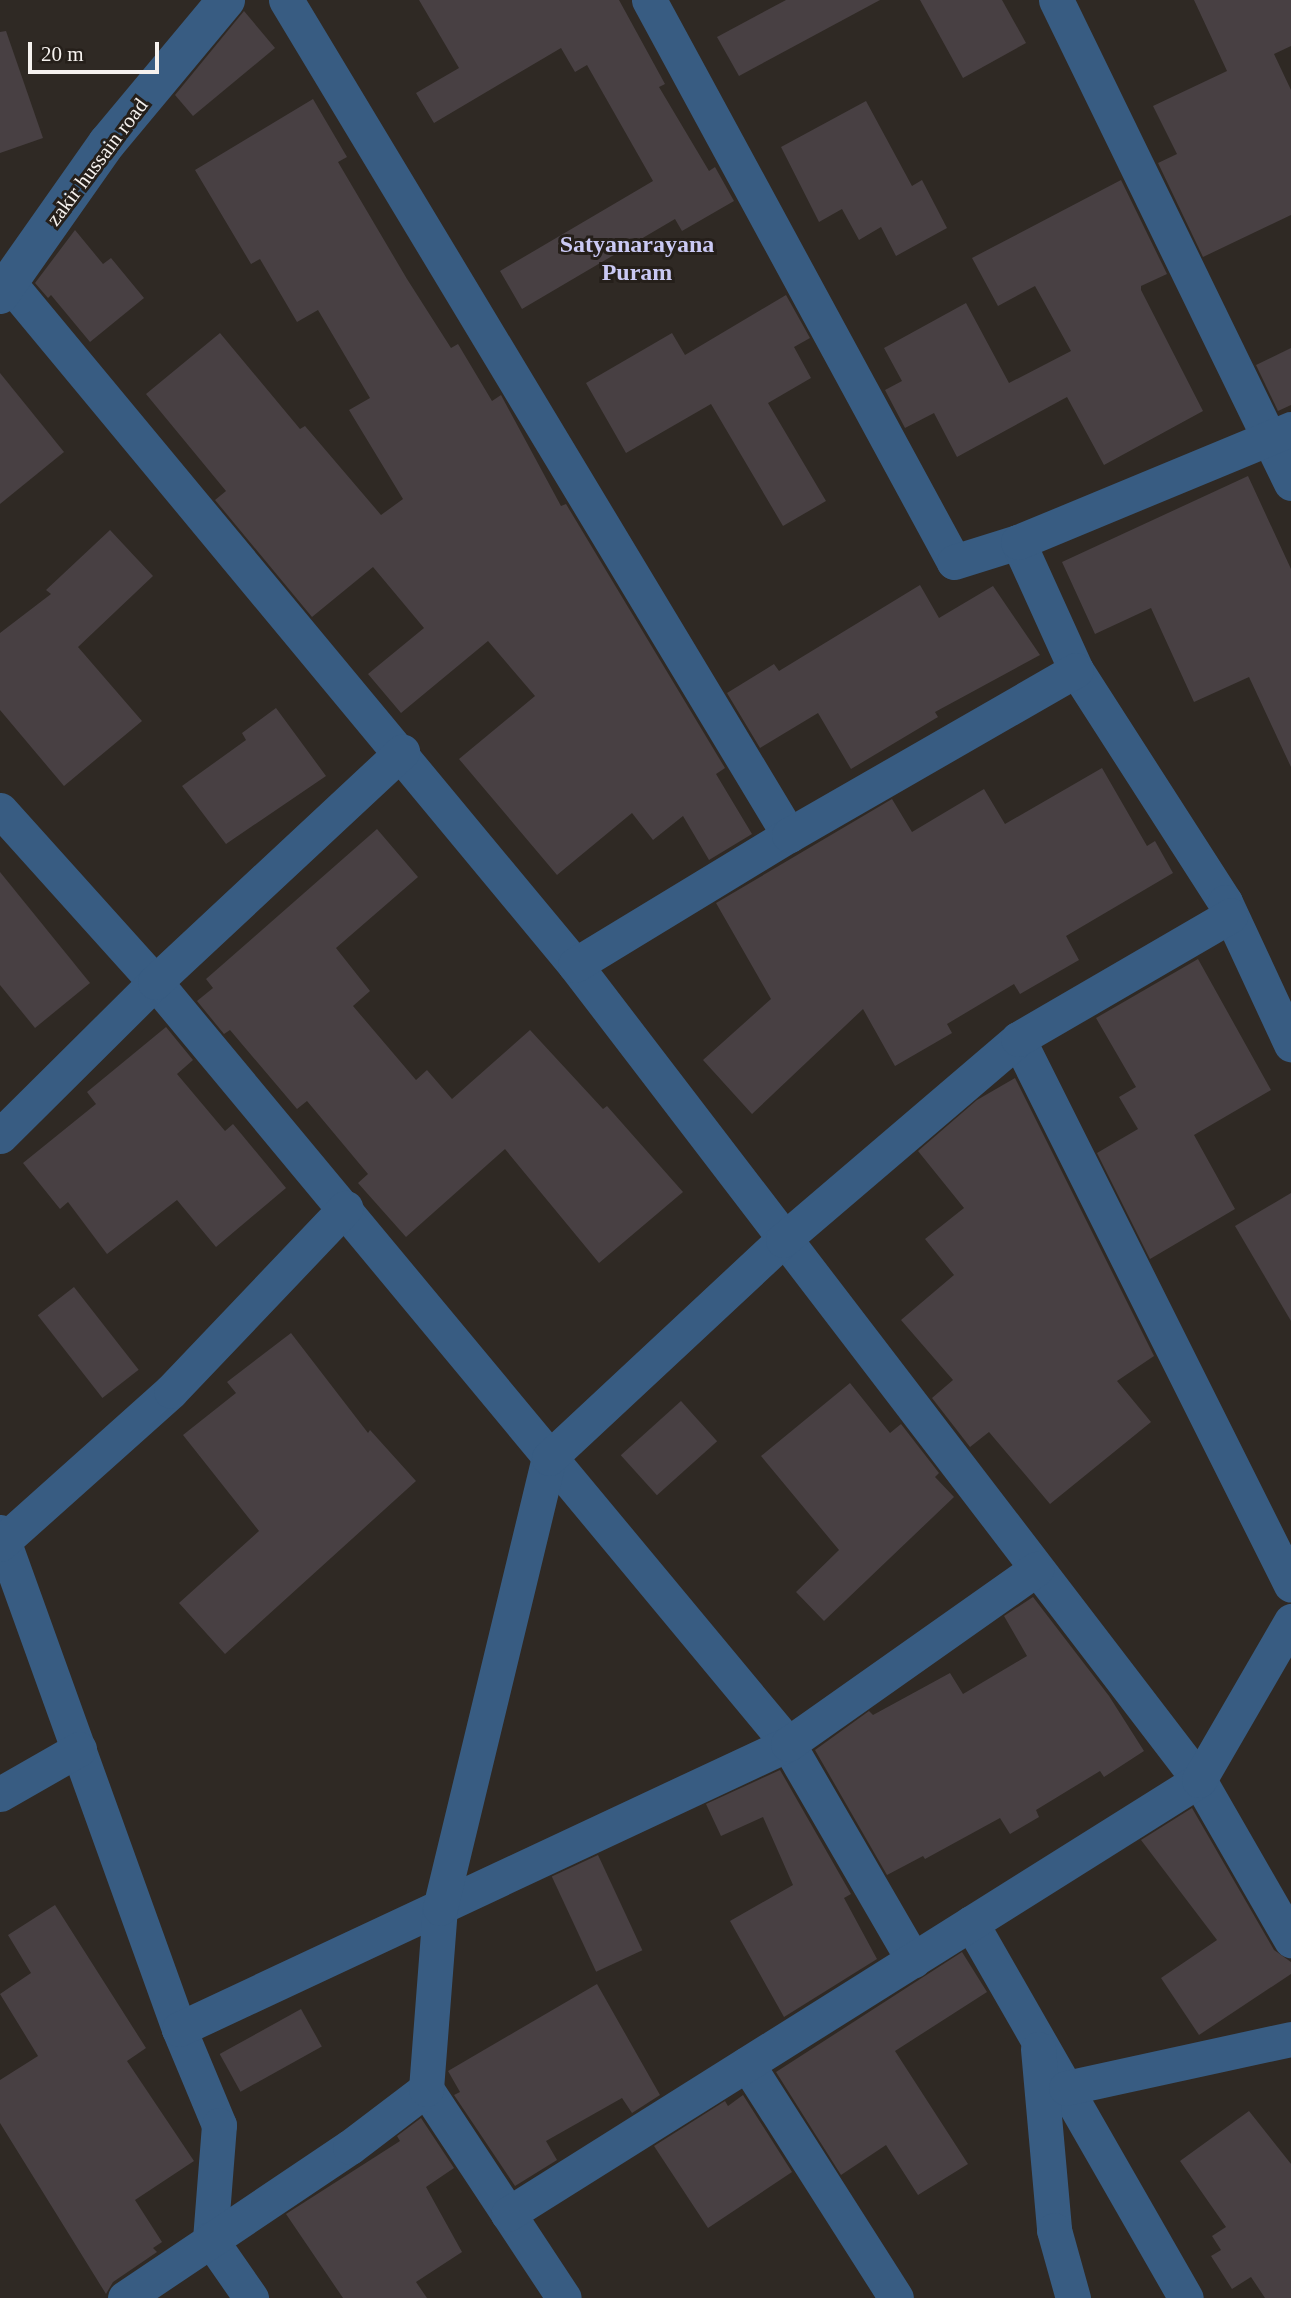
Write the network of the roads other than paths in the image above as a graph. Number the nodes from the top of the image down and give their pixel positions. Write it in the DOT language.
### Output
graph roads {
  1 [pos="226,0"];
  2 [pos="286,0"];
  3 [pos="649,0"];
  4 [pos="1056,0"];
  5 [pos="5,289"];
  6 [pos="1280,433"];
  7 [pos="1291,483"];
  8 [pos="1018,542"];
  9 [pos="1076,670"];
  10 [pos="402,752"];
  11 [pos="0,810"];
  12 [pos="789,835"];
  13 [pos="1231,915"];
  14 [pos="575,965"];
  15 [pos="155,982"];
  16 [pos="1018,1039"];
  17 [pos="1291,1044"];
  18 [pos="0,1136"];
  19 [pos="345,1208"];
  20 [pos="783,1240"];
  21 [pos="549,1458"];
  22 [pos="2,1539"];
  23 [pos="1037,1569"];
  24 [pos="1291,1584"];
  25 [pos="1291,1621"];
  26 [pos="788,1744"];
  27 [pos="79,1749"];
  28 [pos="1199,1780"];
  29 [pos="0,1794"];
  30 [pos="440,1908"];
  31 [pos="971,1923"];
  32 [pos="1291,1940"];
  33 [pos="913,1960"];
  34 [pos="179,2029"];
  35 [pos="1037,2038"];
  36 [pos="1291,2039"];
  37 [pos="747,2064"];
  38 [pos="1066,2088"];
  39 [pos="426,2089"];
  40 [pos="508,2214"];
  41 [pos="210,2239"];
  42 [pos="125,2298"];
  43 [pos="251,2298"];
  44 [pos="564,2298"];
  45 [pos="896,2298"];
  46 [pos="1073,2298"];
  47 [pos="1186,2298"];
  1 -- 5 [label="street, zakir hussain road"];
  2 -- 12 [label="street"];
  3 -- 8 [label="street"];
  4 -- 6 [label="street"];
  5 -- 10 [label="street"];
  6 -- 7 [label="street"];
  6 -- 8 [label="street"];
  8 -- 9 [label="street"];
  9 -- 12 [label="street"];
  9 -- 13 [label="street"];
  10 -- 14 [label="street"];
  10 -- 15 [label="street"];
  11 -- 15 [label="street"];
  12 -- 14 [label="street"];
  13 -- 16 [label="street"];
  13 -- 17 [label="street"];
  14 -- 20 [label="street"];
  15 -- 18 [label="street"];
  15 -- 19 [label="street"];
  16 -- 20 [label="street"];
  16 -- 24 [label="street"];
  19 -- 21 [label="street"];
  19 -- 22 [label="street"];
  20 -- 21 [label="street"];
  20 -- 23 [label="street"];
  21 -- 26 [label="street"];
  21 -- 30 [label="street"];
  22 -- 27 [label="street"];
  23 -- 26 [label="street"];
  23 -- 28 [label="street"];
  25 -- 28 [label="street"];
  26 -- 30 [label="street"];
  26 -- 33 [label="street"];
  27 -- 29 [label="street"];
  27 -- 34 [label="street"];
  28 -- 31 [label="street"];
  28 -- 32 [label="street"];
  30 -- 34 [label="street"];
  30 -- 39 [label="street"];
  31 -- 33 [label="street"];
  31 -- 35 [label="street"];
  33 -- 37 [label="street"];
  34 -- 41 [label="street"];
  35 -- 38 [label="street"];
  35 -- 46 [label="street"];
  36 -- 38 [label="street"];
  37 -- 40 [label="street"];
  37 -- 45 [label="street"];
  38 -- 47 [label="street"];
  39 -- 40 [label="street"];
  39 -- 41 [label="street"];
  40 -- 44 [label="street"];
  41 -- 42 [label="street"];
  41 -- 43 [label="street"];
}
